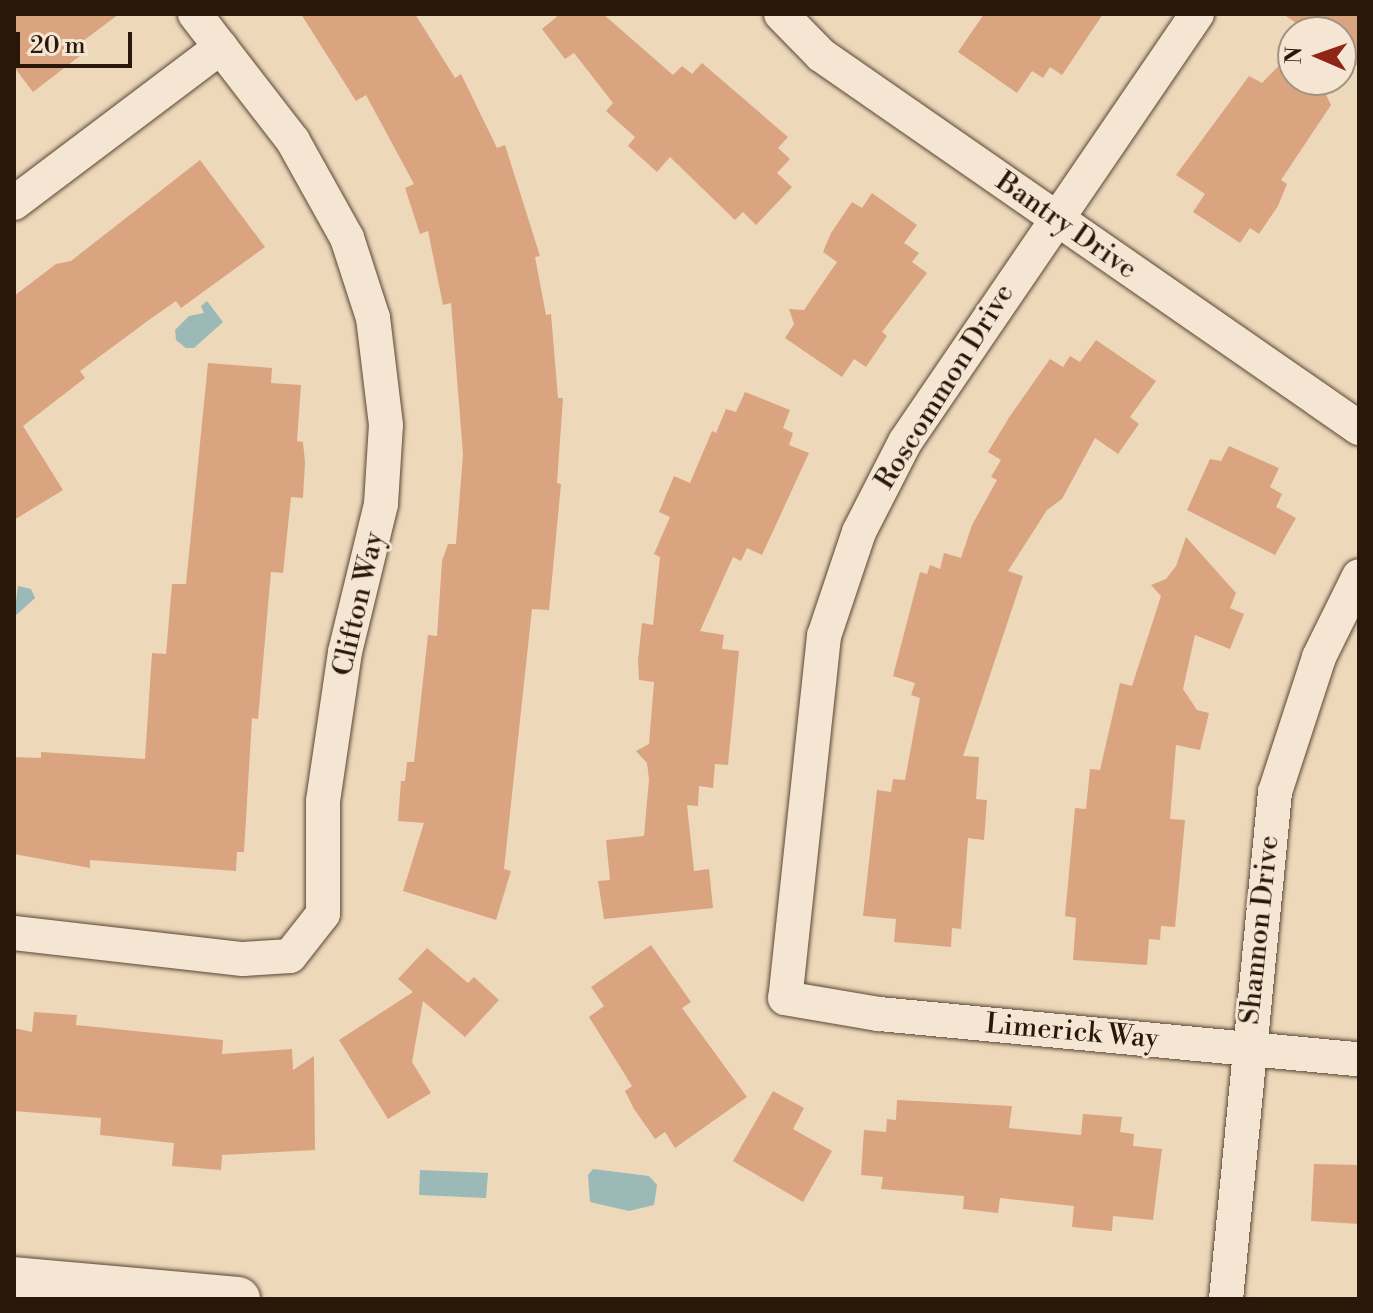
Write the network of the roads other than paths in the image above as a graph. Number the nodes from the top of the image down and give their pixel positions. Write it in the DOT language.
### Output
graph roads {
  1 [pos="195,14"];
  2 [pos="781,14"];
  3 [pos="1197,14"];
  4 [pos="221,47"];
  5 [pos="14,203"];
  6 [pos="1056,218"];
  7 [pos="1359,428"];
  8 [pos="1359,576"];
  9 [pos="14,933"];
  10 [pos="785,998"];
  11 [pos="1248,1049"];
  12 [pos="1359,1059"];
  13 [pos="14,1279"];
  14 [pos="238,1299"];
  15 [pos="1226,1299"];
  1 -- 4 [label="street, Clifton Way"];
  2 -- 6 [label="street, Bantry Drive"];
  3 -- 6 [label="street, Roscommon Drive"];
  4 -- 5 [label="street"];
  4 -- 9 [label="street, Clifton Way"];
  6 -- 7 [label="street, Bantry Drive"];
  6 -- 10 [label="street, Roscommon Drive"];
  8 -- 11 [label="street, Shannon Drive"];
  10 -- 11 [label="street, Limerick Way"];
  11 -- 12 [label="street, Limerick Way"];
  11 -- 15 [label="street, Shannon Drive"];
  13 -- 14 [label="main road"];
}
